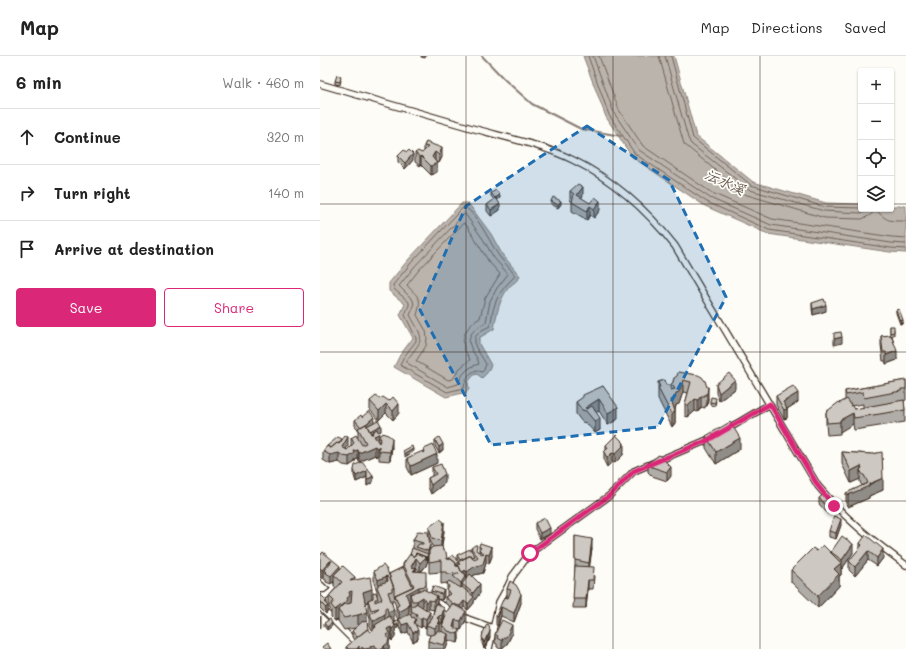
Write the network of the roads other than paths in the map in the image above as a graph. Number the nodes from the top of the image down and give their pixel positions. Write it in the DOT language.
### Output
graph roads {
  1 [pos="320,84"];
  2 [pos="770,404"];
  3 [pos="722,432"];
  4 [pos="715,436"];
  5 [pos="906,565"];
  6 [pos="320,575"];
  7 [pos="320,596"];
  8 [pos="320,607"];
  9 [pos="384,629"];
  10 [pos="493,629"];
  11 [pos="359,646"];
  12 [pos="489,649"];
  1 -- 2 [label="street"];
  2 -- 3 [label="street"];
  2 -- 5 [label="street"];
  4 -- 10 [label="street"];
  6 -- 7 [label="street"];
  8 -- 11 [label="street"];
  9 -- 10 [label="street"];
  10 -- 12 [label="street"];
}
